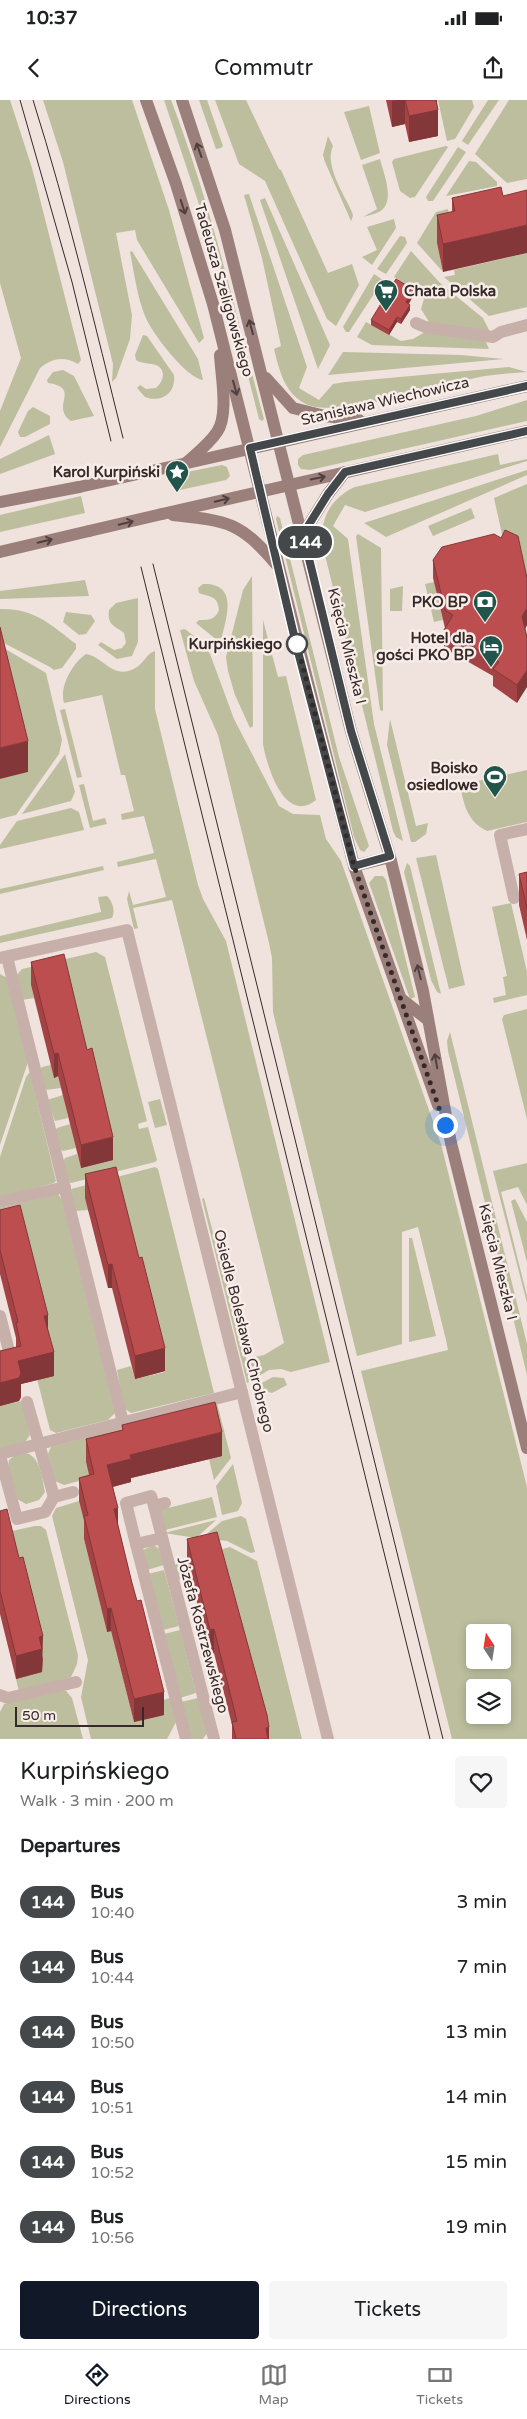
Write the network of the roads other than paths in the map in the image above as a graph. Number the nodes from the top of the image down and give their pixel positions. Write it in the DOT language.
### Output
graph roads {
  1 [pos="146,100"];
  2 [pos="182,100"];
  3 [pos="416,323"];
  4 [pos="218,324"];
  5 [pos="527,325"];
  6 [pos="263,374"];
  7 [pos="527,386"];
  8 [pos="369,421"];
  9 [pos="527,430"];
  10 [pos="280,441"];
  11 [pos="250,448"];
  12 [pos="180,464"];
  13 [pos="345,472"];
  14 [pos="291,484"];
  15 [pos="260,492"];
  16 [pos="0,502"];
  17 [pos="186,513"];
  18 [pos="303,534"];
  19 [pos="0,552"];
  20 [pos="278,566"];
  21 [pos="527,829"];
  22 [pos="390,856"];
  23 [pos="354,866"];
  24 [pos="514,898"];
  25 [pos="3,958"];
  26 [pos="400,998"];
  27 [pos="428,1020"];
  28 [pos="451,1143"];
  29 [pos="65,1187"];
  30 [pos="0,1202"];
  31 [pos="0,1316"];
  32 [pos="0,1361"];
  33 [pos="242,1392"];
  34 [pos="27,1402"];
  35 [pos="123,1422"];
  36 [pos="38,1444"];
  37 [pos="527,1448"];
  38 [pos="0,1455"];
  39 [pos="73,1492"];
  40 [pos="54,1497"];
  41 [pos="162,1538"];
  42 [pos="136,1544"];
  43 [pos="76,1682"];
  44 [pos="0,1695"];
  45 [pos="186,1739"];
  46 [pos="214,1739"];
  47 [pos="328,1739"];
  1 -- 4 [label="street, Tadeusza Szeligowskiego, one-way"];
  6 -- 2 [label="street, Tadeusza Szeligowskiego, one-way"];
  3 -- 5 [label="street"];
  4 -- 11 [label="street, Tadeusza Szeligowskiego, one-way"];
  4 -- 12 [label="street"];
  6 -- 8 [label="street"];
  6 -- 10 [label="street, Tadeusza Szeligowskiego"];
  7 -- 8 [label="street, Stanisława Wiechowicza"];
  8 -- 10 [label="street, Stanisława Wiechowicza"];
  9 -- 13 [label="street"];
  10 -- 11 [label="street, Stanisława Wiechowicza"];
  10 -- 14 [label="street, Księcia Mieszka I"];
  11 -- 12 [label="street, Stanisława Wiechowicza"];
  11 -- 15 [label="street, Tadeusza Szeligowskiego"];
  12 -- 16 [label="street, Stanisława Wiechowicza, bridge"];
  14 -- 13 [label="street, one-way"];
  13 -- 18 [label="street"];
  14 -- 15 [label="street"];
  14 -- 18 [label="street, Księcia Mieszka I"];
  17 -- 15 [label="street, one-way"];
  15 -- 20 [label="street, Księcia Mieszka I"];
  19 -- 17 [label="street, one-way, bridge"];
  17 -- 20 [label="street"];
  18 -- 22 [label="street, Księcia Mieszka I"];
  20 -- 23 [label="street, Księcia Mieszka I"];
  21 -- 24 [label="street"];
  22 -- 23 [label="street"];
  27 -- 22 [label="street, Księcia Mieszka I, one-way"];
  23 -- 26 [label="street, Księcia Mieszka I"];
  25 -- 29 [label="street"];
  25 -- 33 [label="street, Osiedle Bolesława Chrobrego"];
  26 -- 27 [label="street"];
  26 -- 28 [label="street, Księcia Mieszka I"];
  28 -- 27 [label="street, Księcia Mieszka I, one-way"];
  28 -- 37 [label="street, Księcia Mieszka I"];
  29 -- 30 [label="street"];
  29 -- 35 [label="street"];
  31 -- 32 [label="street"];
  33 -- 35 [label="street"];
  33 -- 47 [label="street, Osiedle Bolesława Chrobrego"];
  34 -- 36 [label="street"];
  35 -- 36 [label="street"];
  36 -- 38 [label="street"];
  36 -- 40 [label="street"];
  38 -- 40 [label="street"];
  39 -- 40 [label="street"];
  41 -- 42 [label="street"];
  41 -- 42 [label="street, Józefa Kostrzewskiego"];
  41 -- 46 [label="street, Józefa Kostrzewskiego"];
  42 -- 45 [label="street, Józefa Kostrzewskiego"];
  43 -- 44 [label="street"];
}
